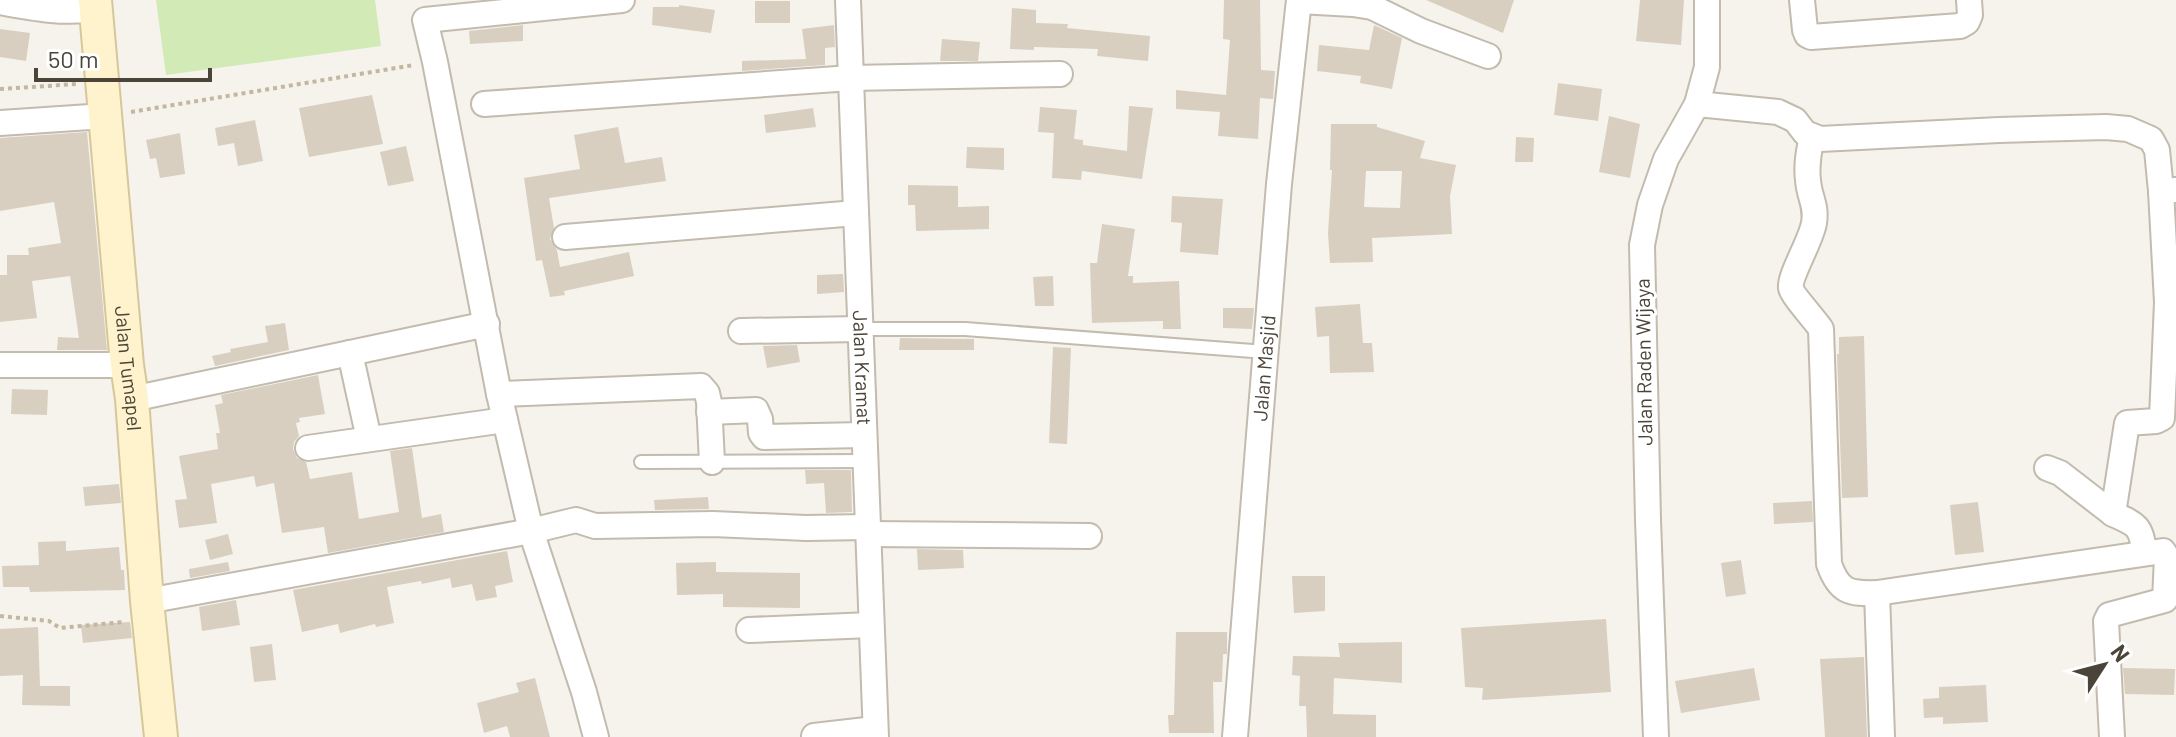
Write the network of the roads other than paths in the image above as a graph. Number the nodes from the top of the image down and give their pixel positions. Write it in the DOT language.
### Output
graph roads {
  1 [pos="622,0"];
  2 [pos="848,0"];
  3 [pos="1707,0"];
  4 [pos="1802,0"];
  5 [pos="1969,0"];
  6 [pos="1299,1"];
  7 [pos="0,2"];
  8 [pos="96,4"];
  9 [pos="1488,56"];
  10 [pos="1060,74"];
  11 [pos="851,78"];
  12 [pos="484,104"];
  13 [pos="1697,104"];
  14 [pos="105,116"];
  15 [pos="0,123"];
  16 [pos="1812,136"];
  17 [pos="2168,190"];
  18 [pos="856,213"];
  19 [pos="565,237"];
  20 [pos="487,324"];
  21 [pos="860,329"];
  22 [pos="741,331"];
  23 [pos="1266,352"];
  24 [pos="350,353"];
  25 [pos="0,365"];
  26 [pos="127,365"];
  27 [pos="508,394"];
  28 [pos="132,399"];
  29 [pos="709,412"];
  30 [pos="505,420"];
  31 [pos="864,435"];
  32 [pos="369,439"];
  33 [pos="308,448"];
  34 [pos="865,461"];
  35 [pos="641,462"];
  36 [pos="712,462"];
  37 [pos="2047,468"];
  38 [pos="2113,514"];
  39 [pos="531,531"];
  40 [pos="868,531"];
  41 [pos="1089,536"];
  42 [pos="2144,553"];
  43 [pos="1877,593"];
  44 [pos="148,610"];
  45 [pos="871,625"];
  46 [pos="749,630"];
  47 [pos="876,733"];
  48 [pos="814,736"];
  49 [pos="161,737"];
  50 [pos="596,737"];
  51 [pos="1235,737"];
  52 [pos="1656,737"];
  53 [pos="1882,737"];
  54 [pos="2112,737"];
  1 -- 20 [label="street"];
  2 -- 11 [label="street, Jalan Kramat"];
  3 -- 13 [label="street, Jalan Raden Wijaya"];
  4 -- 5 [label="street"];
  6 -- 9 [label="street"];
  6 -- 23 [label="street, Jalan Masjid"];
  7 -- 8 [label="street"];
  8 -- 14 [label="street, Jalan Tumapel"];
  10 -- 11 [label="street"];
  11 -- 12 [label="street"];
  11 -- 18 [label="street, Jalan Kramat"];
  13 -- 16 [label="street"];
  13 -- 52 [label="street, Jalan Raden Wijaya"];
  14 -- 15 [label="street"];
  14 -- 26 [label="street, Jalan Tumapel"];
  16 -- 17 [label="street"];
  16 -- 43 [label="street"];
  17 -- 38 [label="street"];
  18 -- 19 [label="street"];
  18 -- 21 [label="street, Jalan Kramat"];
  20 -- 24 [label="street"];
  20 -- 27 [label="street"];
  21 -- 22 [label="street"];
  21 -- 23 [label="lane"];
  21 -- 31 [label="street, Jalan Kramat"];
  23 -- 51 [label="street, Jalan Masjid"];
  24 -- 28 [label="street"];
  24 -- 32 [label="street"];
  25 -- 26 [label="street"];
  26 -- 28 [label="street, Jalan Tumapel"];
  27 -- 29 [label="street"];
  27 -- 30 [label="street"];
  28 -- 44 [label="street, Jalan Tumapel"];
  29 -- 31 [label="street"];
  29 -- 36 [label="street"];
  30 -- 32 [label="street"];
  30 -- 39 [label="street"];
  31 -- 34 [label="street, Jalan Kramat"];
  32 -- 33 [label="street"];
  34 -- 36 [label="lane"];
  34 -- 40 [label="street, Jalan Kramat"];
  35 -- 36 [label="lane"];
  37 -- 38 [label="street"];
  38 -- 42 [label="street"];
  39 -- 40 [label="street"];
  39 -- 44 [label="street"];
  39 -- 50 [label="street"];
  40 -- 41 [label="street"];
  40 -- 45 [label="street, Jalan Kramat"];
  42 -- 43 [label="street"];
  42 -- 54 [label="street"];
  43 -- 53 [label="street"];
  44 -- 49 [label="street, Jalan Tumapel"];
  45 -- 46 [label="street"];
  45 -- 47 [label="street, Jalan Kramat"];
  47 -- 48 [label="street"];
}
